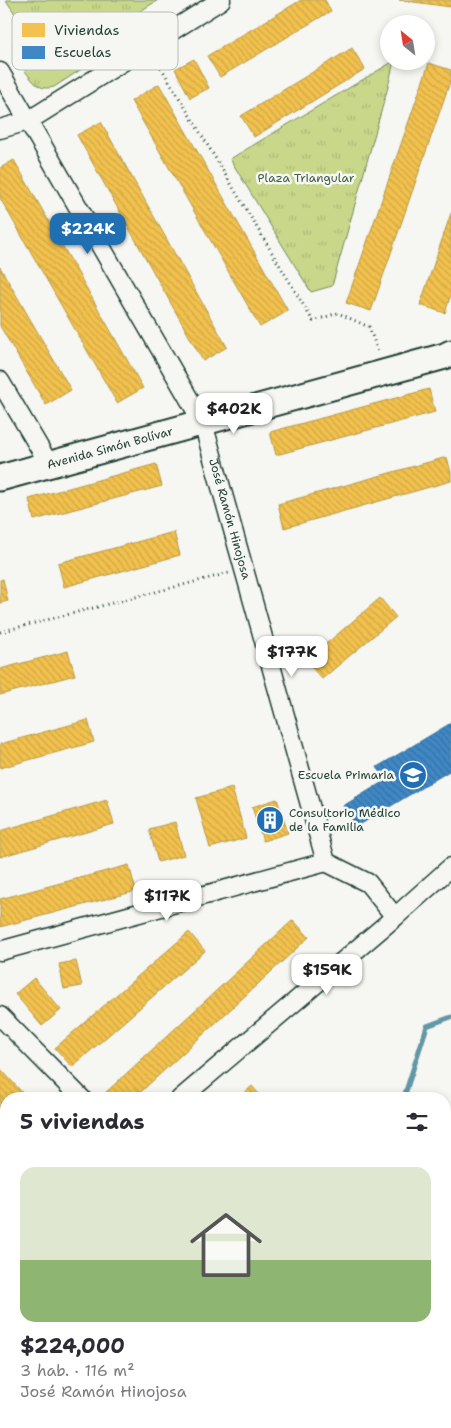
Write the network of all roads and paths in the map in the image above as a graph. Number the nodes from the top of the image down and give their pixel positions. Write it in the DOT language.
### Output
graph roads {
  1 [pos="221,0"];
  2 [pos="178,27"];
  3 [pos="110,70"];
  4 [pos="162,70"];
  5 [pos="0,72"];
  6 [pos="28,121"];
  7 [pos="0,129"];
  8 [pos="451,352"];
  9 [pos="386,372"];
  10 [pos="0,381"];
  11 [pos="203,422"];
  12 [pos="49,464"];
  13 [pos="0,478"];
  14 [pos="244,569"];
  15 [pos="0,632"];
  16 [pos="326,862"];
  17 [pos="451,867"];
  18 [pos="395,917"];
  19 [pos="0,950"];
  20 [pos="0,1016"];
  21 [pos="75,1092"];
  22 [pos="188,1092"];
  1 -- 2 [label="street"];
  3 -- 6 [label="street"];
  4 -- 9 [label="path"];
  5 -- 6 [label="street, José Ramón Hinojosa"];
  6 -- 7 [label="street"];
  6 -- 11 [label="street, José Ramón Hinojosa"];
  8 -- 9 [label="street, Avenida Simón Bolívar"];
  9 -- 11 [label="street, Avenida Simón Bolívar"];
  10 -- 12 [label="street"];
  11 -- 12 [label="street, Avenida Simón Bolívar"];
  11 -- 14 [label="street, José Ramón Hinojosa"];
  12 -- 13 [label="street, Avenida Simón Bolívar"];
  14 -- 15 [label="path"];
  14 -- 16 [label="street, José Ramón Hinojosa"];
  16 -- 18 [label="street"];
  16 -- 19 [label="street"];
  17 -- 18 [label="street"];
  18 -- 22 [label="street"];
  20 -- 21 [label="street"];
}
